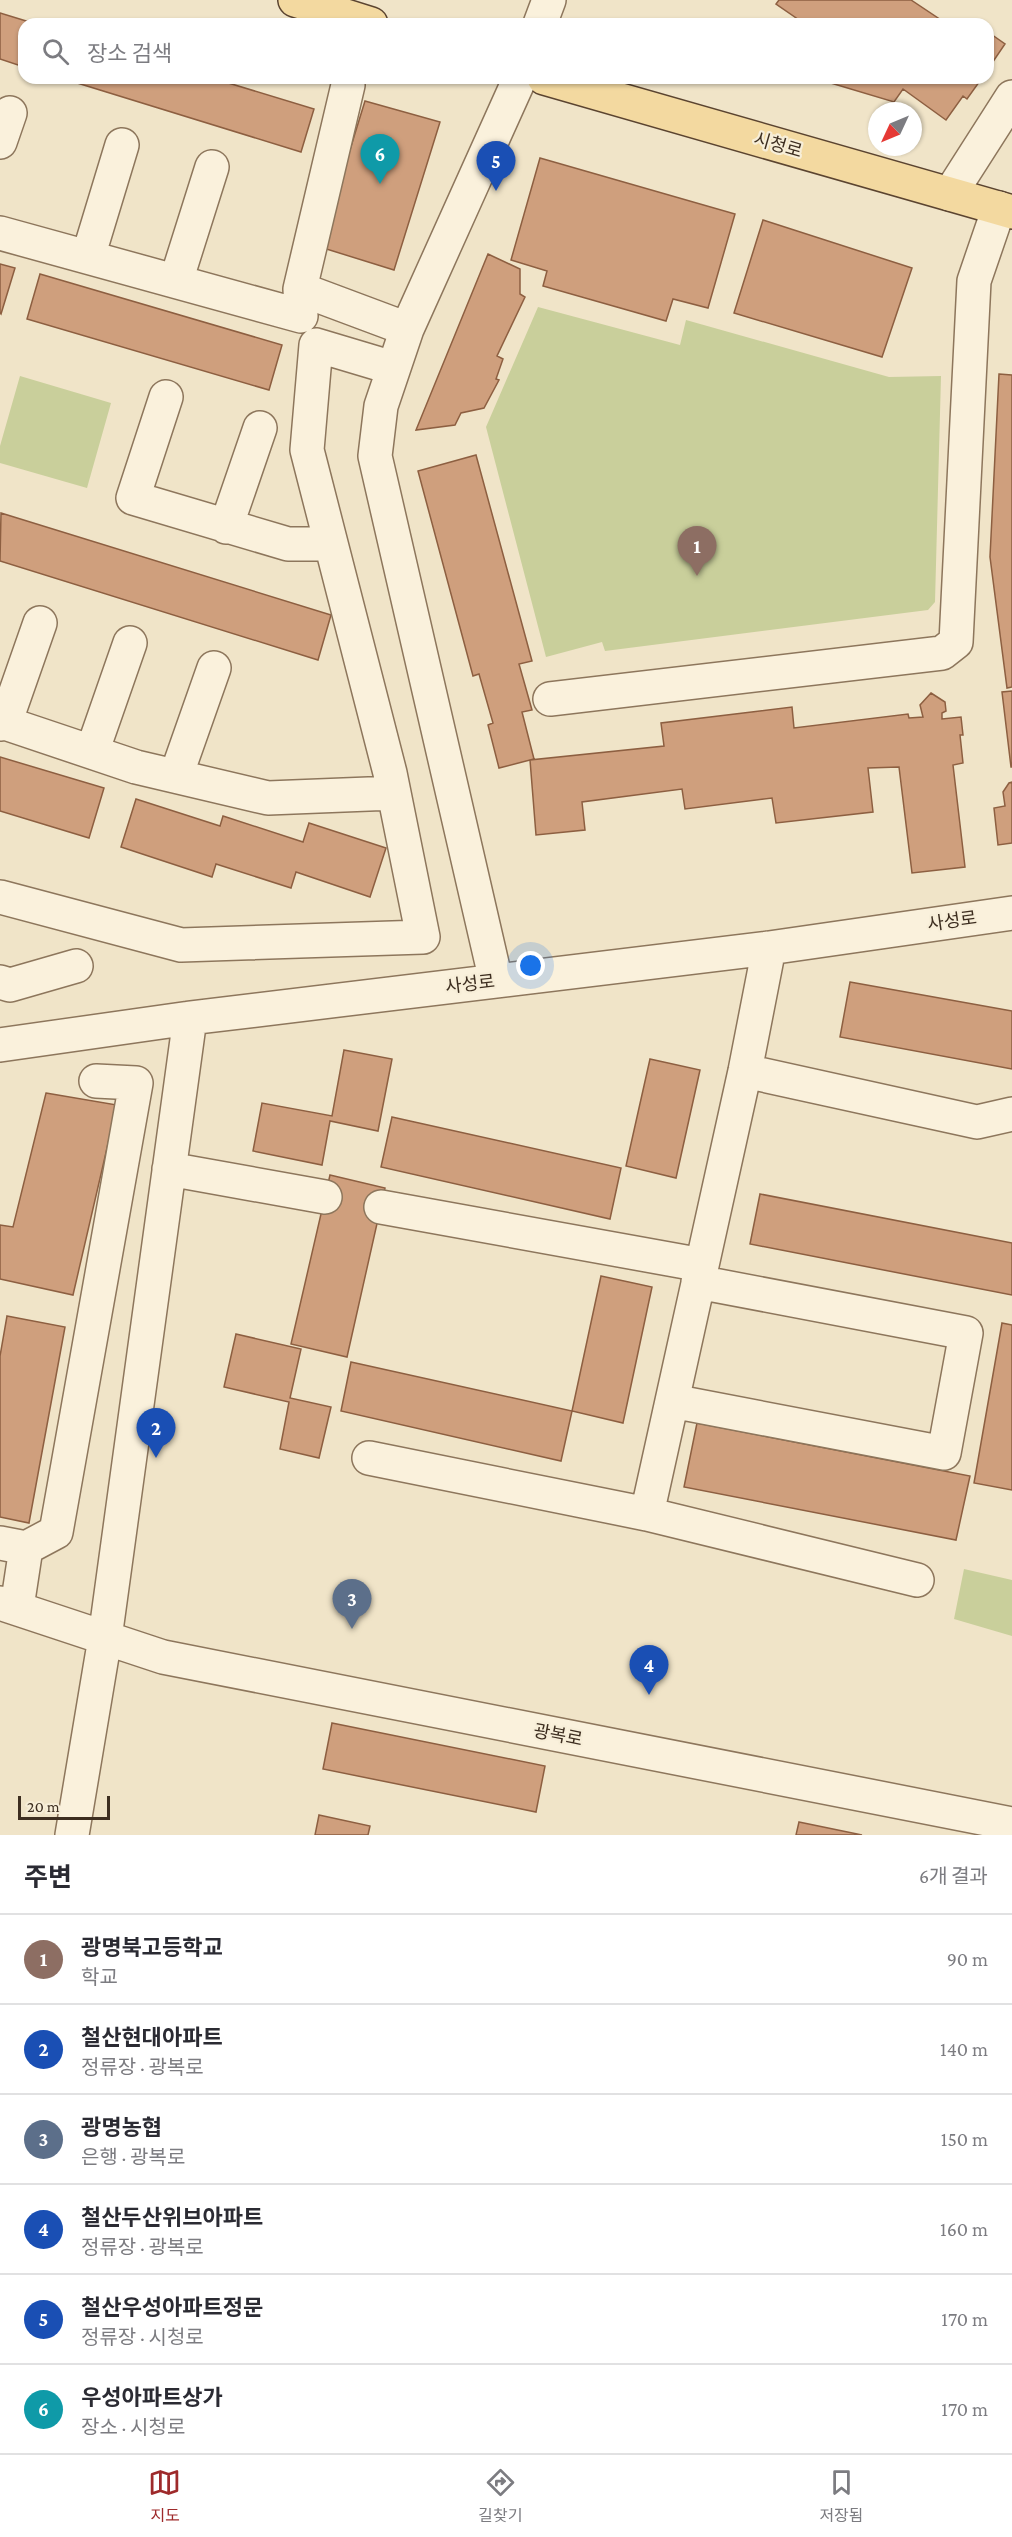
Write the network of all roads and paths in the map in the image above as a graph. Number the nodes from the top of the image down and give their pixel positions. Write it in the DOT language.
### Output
graph roads {
  1 [pos="295,0"];
  2 [pos="549,0"];
  3 [pos="352,18"];
  4 [pos="542,18"];
  5 [pos="517,84"];
  6 [pos="565,84"];
  7 [pos="348,85"];
  8 [pos="1012,97"];
  9 [pos="122,145"];
  10 [pos="212,167"];
  11 [pos="950,194"];
  12 [pos="1005,210"];
  13 [pos="0,233"];
  14 [pos="88,257"];
  15 [pos="176,281"];
  16 [pos="301,303"];
  17 [pos="407,329"];
  18 [pos="316,345"];
  19 [pos="393,368"];
  20 [pos="166,397"];
  21 [pos="260,428"];
  22 [pos="226,527"];
  23 [pos="331,544"];
  24 [pos="40,622"];
  25 [pos="130,643"];
  26 [pos="214,668"];
  27 [pos="550,699"];
  28 [pos="3,723"];
  29 [pos="92,752"];
  30 [pos="176,776"];
  31 [pos="394,793"];
  32 [pos="0,897"];
  33 [pos="1012,913"];
  34 [pos="769,948"];
  35 [pos="76,966"];
  36 [pos="496,981"];
  37 [pos="0,982"];
  38 [pos="190,1018"];
  39 [pos="0,1045"];
  40 [pos="745,1071"];
  41 [pos="96,1081"];
  42 [pos="1012,1114"];
  43 [pos="169,1169"];
  44 [pos="325,1197"];
  45 [pos="381,1207"];
  46 [pos="700,1273"];
  47 [pos="672,1401"];
  48 [pos="369,1458"];
  49 [pos="647,1514"];
  50 [pos="13,1546"];
  51 [pos="917,1580"];
  52 [pos="8,1605"];
  53 [pos="105,1638"];
  54 [pos="1012,1824"];
  55 [pos="72,1835"];
  1 -- 3 [label="main road"];
  2 -- 4 [label="street"];
  5 -- 17 [label="street"];
  6 -- 11 [label="main road, 시청로"];
  7 -- 16 [label="street"];
  8 -- 11 [label="street"];
  9 -- 14 [label="street"];
  10 -- 15 [label="street"];
  11 -- 12 [label="main road, 시청로"];
  12 -- 27 [label="street"];
  13 -- 14 [label="street"];
  14 -- 15 [label="street"];
  15 -- 16 [label="street"];
  16 -- 17 [label="street"];
  16 -- 18 [label="street"];
  17 -- 19 [label="street"];
  18 -- 19 [label="street"];
  18 -- 23 [label="street"];
  19 -- 36 [label="street"];
  20 -- 22 [label="street"];
  21 -- 22 [label="street"];
  22 -- 23 [label="street"];
  23 -- 31 [label="street"];
  24 -- 28 [label="street"];
  25 -- 29 [label="street"];
  26 -- 30 [label="street"];
  28 -- 29 [label="street"];
  29 -- 30 [label="street"];
  30 -- 31 [label="street"];
  31 -- 32 [label="street"];
  33 -- 34 [label="street, 사성로"];
  34 -- 36 [label="street, 사성로"];
  34 -- 40 [label="street"];
  35 -- 37 [label="street"];
  36 -- 38 [label="street, 사성로"];
  38 -- 39 [label="street, 사성로"];
  38 -- 43 [label="street"];
  40 -- 42 [label="street"];
  40 -- 46 [label="street"];
  41 -- 50 [label="street"];
  43 -- 44 [label="street"];
  43 -- 53 [label="street"];
  45 -- 46 [label="street"];
  46 -- 47 [label="street"];
  46 -- 47 [label="street"];
  47 -- 49 [label="street"];
  48 -- 49 [label="street"];
  49 -- 51 [label="street"];
  50 -- 52 [label="street"];
  52 -- 53 [label="street, 광복로"];
  53 -- 54 [label="street, 광복로"];
  53 -- 55 [label="street"];
}
